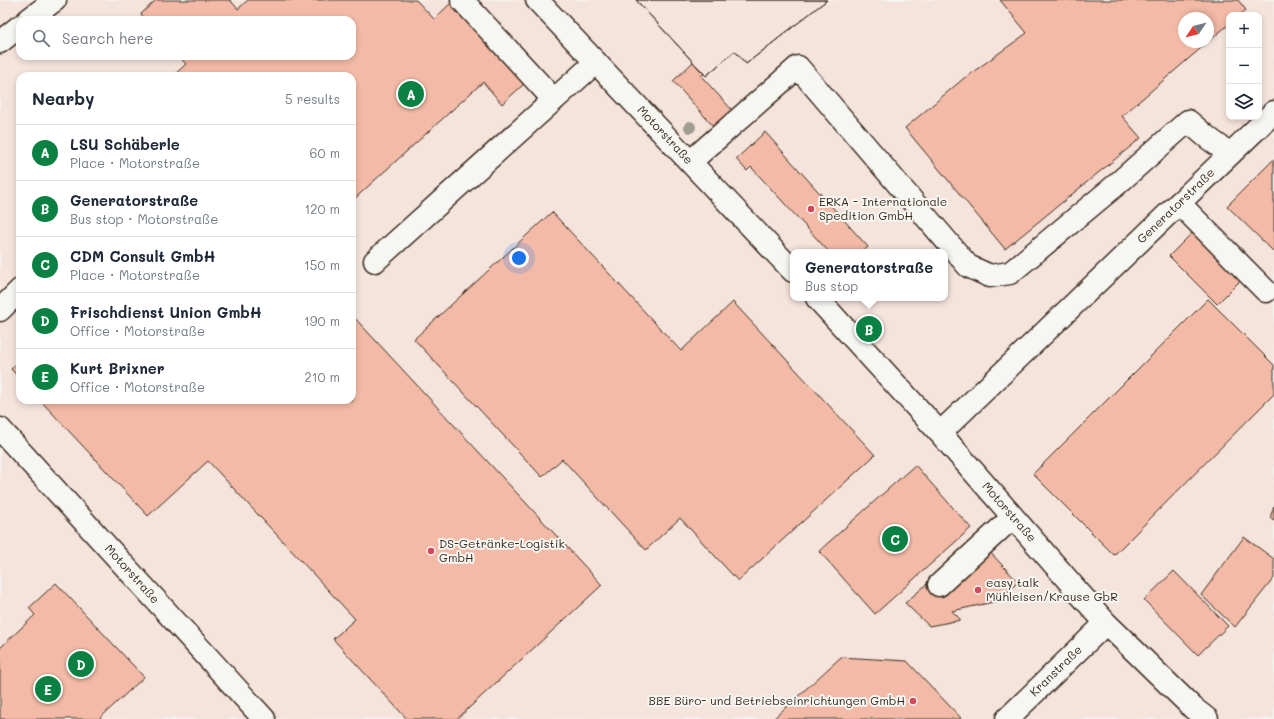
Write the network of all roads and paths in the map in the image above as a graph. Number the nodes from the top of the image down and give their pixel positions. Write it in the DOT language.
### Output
graph roads {
  1 [pos="55,0"];
  2 [pos="462,0"];
  3 [pos="537,0"];
  4 [pos="33,16"];
  5 [pos="16,29"];
  6 [pos="0,42"];
  7 [pos="596,62"];
  8 [pos="554,100"];
  9 [pos="1274,112"];
  10 [pos="1230,154"];
  11 [pos="690,162"];
  12 [pos="1179,203"];
  13 [pos="375,261"];
  14 [pos="790,268"];
  15 [pos="1266,291"];
  16 [pos="16,294"];
  17 [pos="821,301"];
  18 [pos="0,310"];
  19 [pos="0,429"];
  20 [pos="940,433"];
  21 [pos="1013,517"];
  22 [pos="939,585"];
  23 [pos="1106,623"];
  24 [pos="264,719"];
  25 [pos="1007,719"];
  26 [pos="1207,719"];
  1 -- 4 [label="street"];
  2 -- 8 [label="street"];
  3 -- 7 [label="street, Motorstraße"];
  5 -- 6 [label="street"];
  7 -- 8 [label="street"];
  7 -- 11 [label="street, Motorstraße"];
  8 -- 13 [label="street"];
  9 -- 10 [label="street, Generatorstraße"];
  10 -- 11 [label="street"];
  10 -- 12 [label="street, Generatorstraße"];
  11 -- 14 [label="street, Motorstraße"];
  12 -- 15 [label="street"];
  12 -- 20 [label="street, Generatorstraße"];
  16 -- 18 [label="street"];
  17 -- 20 [label="street, Motorstraße"];
  19 -- 24 [label="street, Motorstraße"];
  20 -- 21 [label="street, Motorstraße"];
  21 -- 22 [label="street"];
  21 -- 23 [label="street, Motorstraße"];
  23 -- 25 [label="street, Kranstraße"];
  23 -- 26 [label="street, Motorstraße"];
}
